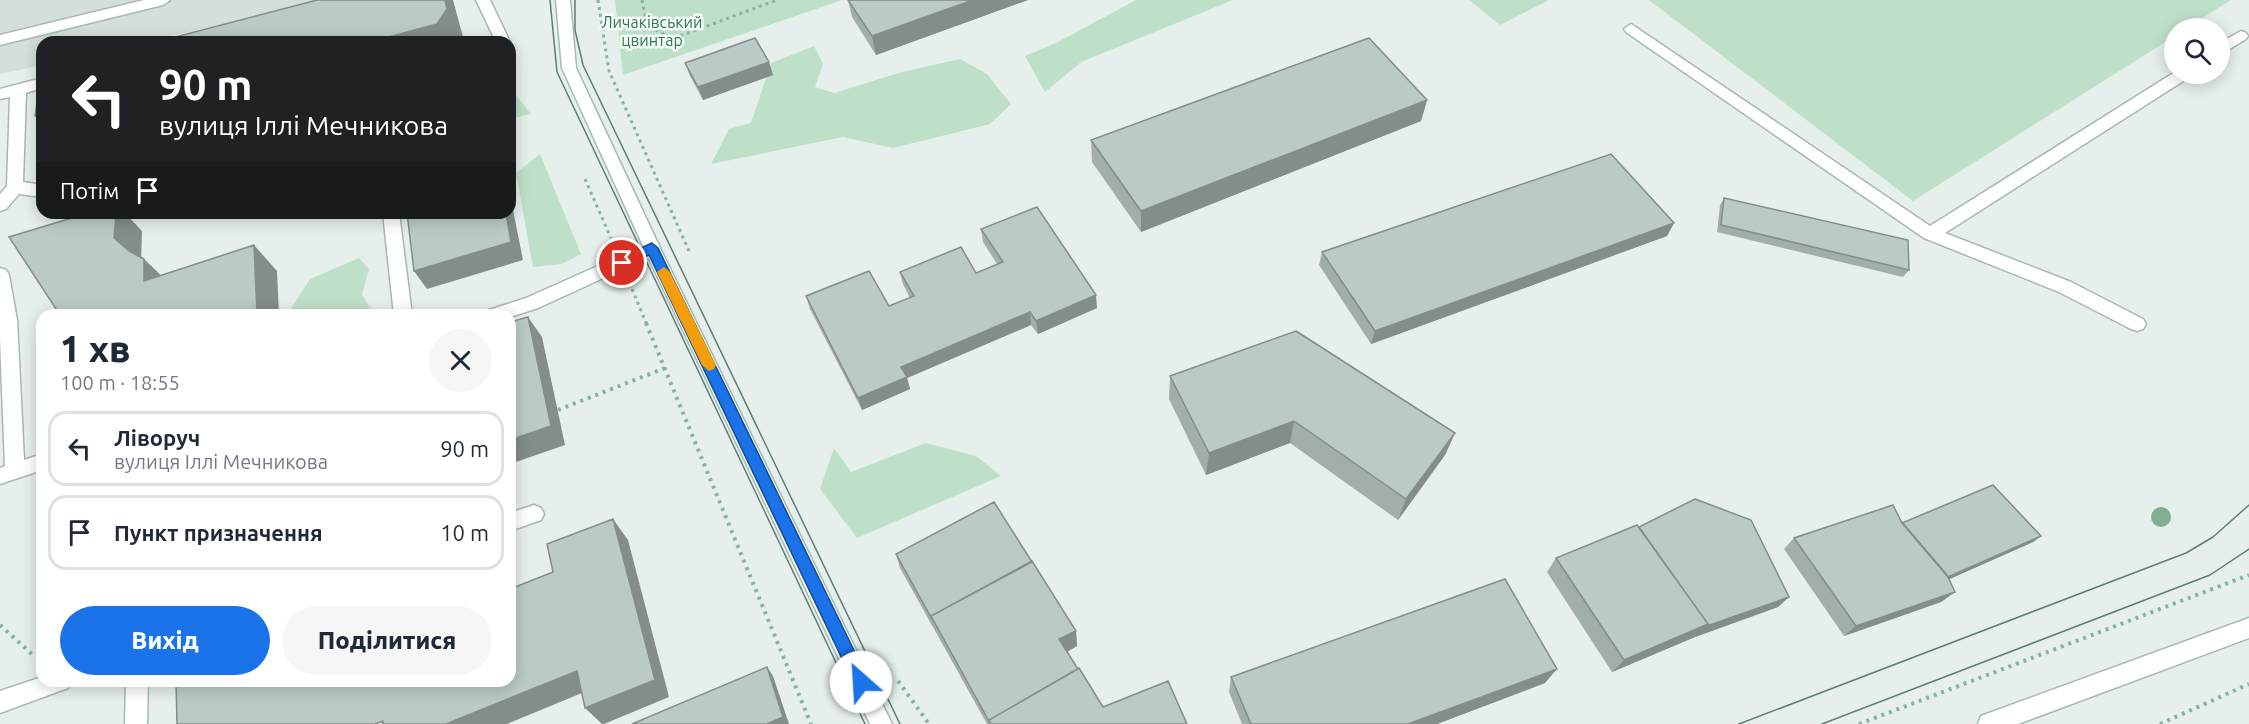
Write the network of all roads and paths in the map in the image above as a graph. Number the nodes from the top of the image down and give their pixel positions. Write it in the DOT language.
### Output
graph roads {
  1 [pos="163,0"];
  2 [pos="483,0"];
  3 [pos="563,0"];
  4 [pos="642,0"];
  5 [pos="777,0"];
  6 [pos="1631,29"];
  7 [pos="501,36"];
  8 [pos="2241,36"];
  9 [pos="0,40"];
  10 [pos="2230,43"];
  11 [pos="36,84"];
  12 [pos="2167,84"];
  13 [pos="18,89"];
  14 [pos="0,94"];
  15 [pos="584,176"];
  16 [pos="15,187"];
  17 [pos="36,190"];
  18 [pos="0,205"];
  19 [pos="392,219"];
  20 [pos="1930,234"];
  21 [pos="652,248"];
  22 [pos="622,263"];
  23 [pos="0,275"];
  24 [pos="402,309"];
  25 [pos="514,309"];
  26 [pos="2136,324"];
  27 [pos="665,368"];
  28 [pos="558,410"];
  29 [pos="36,464"];
  30 [pos="7,474"];
  31 [pos="534,513"];
  32 [pos="516,520"];
  33 [pos="2249,575"];
  34 [pos="0,625"];
  35 [pos="2249,628"];
  36 [pos="36,658"];
  37 [pos="2249,684"];
  38 [pos="43,687"];
  39 [pos="137,687"];
  40 [pos="0,702"];
  41 [pos="136,724"];
  42 [pos="811,724"];
  43 [pos="881,724"];
  44 [pos="1859,724"];
  45 [pos="1989,724"];
  46 [pos="2160,724"];
  1 -- 9 [label="main road"];
  2 -- 7 [label="main road"];
  3 -- 21 [label="main road"];
  4 -- 5 [label="path"];
  6 -- 20 [label="main road"];
  8 -- 10 [label="main road"];
  11 -- 13 [label="main road"];
  12 -- 20 [label="main road"];
  13 -- 14 [label="main road"];
  13 -- 16 [label="main road"];
  15 -- 22 [label="path"];
  16 -- 17 [label="main road"];
  16 -- 18 [label="main road"];
  19 -- 24 [label="main road"];
  20 -- 26 [label="main road"];
  21 -- 22 [label="main road"];
  21 -- 43 [label="main road"];
  22 -- 25 [label="main road"];
  22 -- 27 [label="path"];
  23 -- 30 [label="main road"];
  27 -- 28 [label="path"];
  27 -- 42 [label="path"];
  29 -- 30 [label="main road"];
  31 -- 32 [label="main road"];
  33 -- 44 [label="path"];
  34 -- 36 [label="path"];
  35 -- 45 [label="main road"];
  37 -- 46 [label="path"];
  38 -- 40 [label="main road"];
  39 -- 41 [label="main road"];
}
